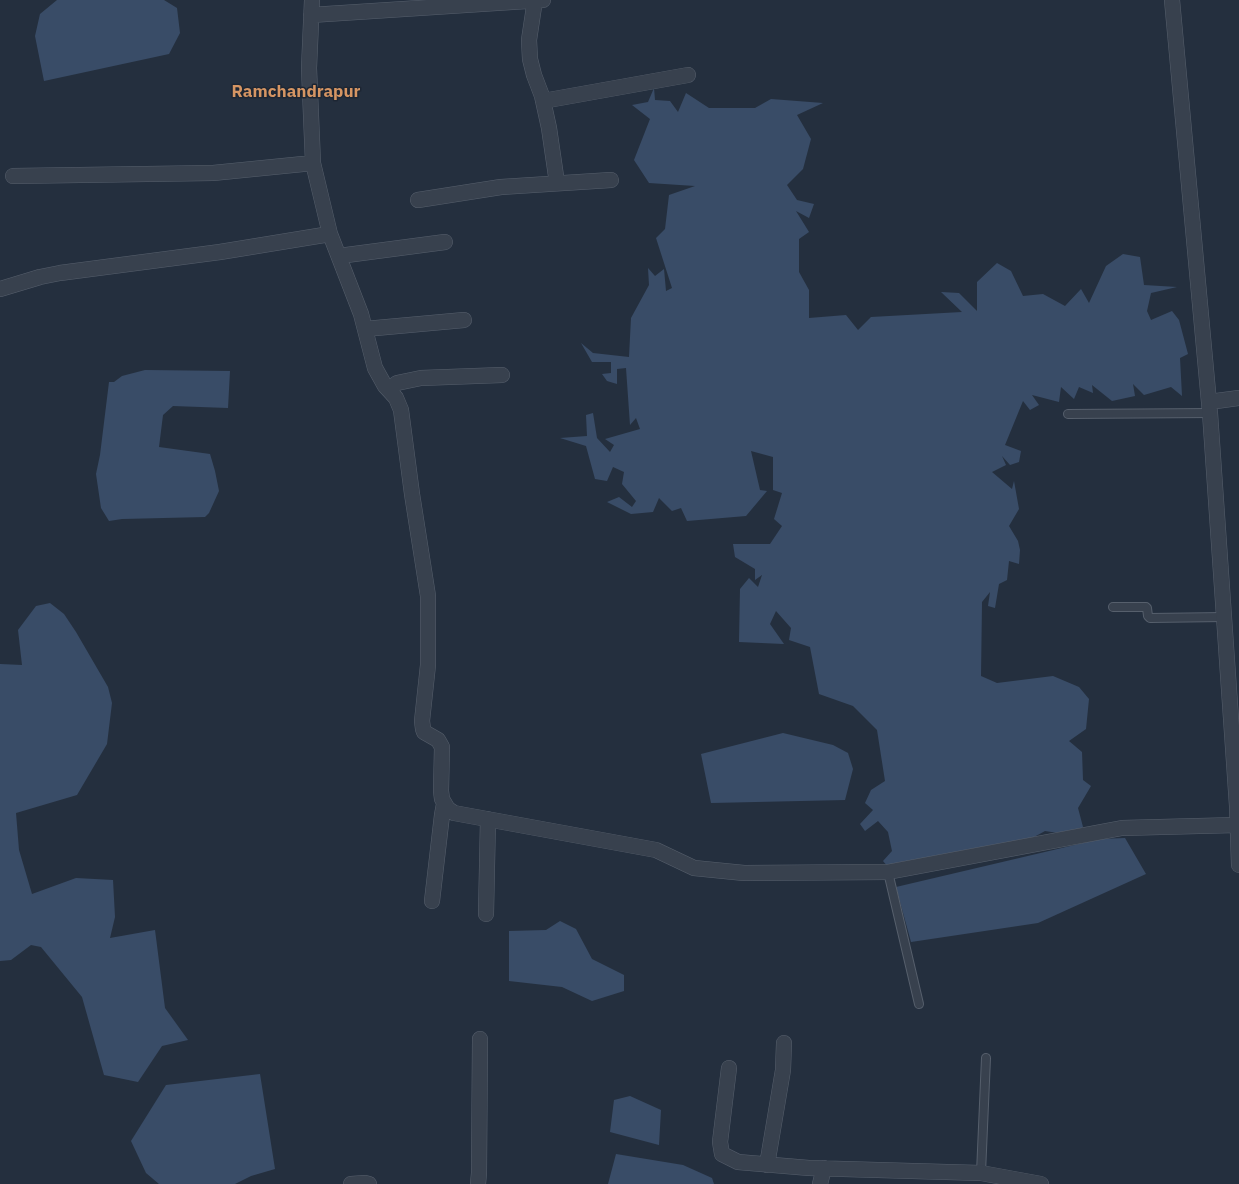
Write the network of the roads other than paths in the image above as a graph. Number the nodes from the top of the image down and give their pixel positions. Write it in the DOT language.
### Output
graph roads {
  1 [pos="312,0"];
  2 [pos="535,0"];
  3 [pos="543,0"];
  4 [pos="1172,0"];
  5 [pos="311,15"];
  6 [pos="688,75"];
  7 [pos="543,101"];
  8 [pos="313,163"];
  9 [pos="13,176"];
  10 [pos="611,180"];
  11 [pos="557,183"];
  12 [pos="418,200"];
  13 [pos="330,234"];
  14 [pos="445,242"];
  15 [pos="339,256"];
  16 [pos="0,289"];
  17 [pos="464,320"];
  18 [pos="366,329"];
  19 [pos="502,375"];
  20 [pos="389,390"];
  21 [pos="1239,398"];
  22 [pos="1210,407"];
  23 [pos="1068,414"];
  24 [pos="1113,607"];
  25 [pos="1224,617"];
  26 [pos="444,804"];
  27 [pos="1238,806"];
  28 [pos="488,819"];
  29 [pos="1238,825"];
  30 [pos="1239,865"];
  31 [pos="888,872"];
  32 [pos="432,901"];
  33 [pos="486,914"];
  34 [pos="919,1004"];
  35 [pos="480,1039"];
  36 [pos="784,1043"];
  37 [pos="986,1058"];
  38 [pos="729,1068"];
  39 [pos="767,1165"];
  40 [pos="824,1168"];
  41 [pos="981,1173"];
  42 [pos="889,1177"];
  43 [pos="351,1184"];
  44 [pos="369,1184"];
  45 [pos="478,1184"];
  46 [pos="820,1184"];
  47 [pos="1041,1184"];
  1 -- 5 [label="street"];
  2 -- 3 [label="street"];
  2 -- 5 [label="street"];
  2 -- 7 [label="street"];
  4 -- 22 [label="street"];
  5 -- 8 [label="street"];
  6 -- 7 [label="street"];
  7 -- 11 [label="street"];
  8 -- 9 [label="street"];
  8 -- 13 [label="street"];
  10 -- 11 [label="street"];
  11 -- 12 [label="street"];
  13 -- 15 [label="street"];
  13 -- 16 [label="street"];
  14 -- 15 [label="street"];
  15 -- 18 [label="street"];
  17 -- 18 [label="street"];
  18 -- 20 [label="street"];
  19 -- 20 [label="street"];
  20 -- 26 [label="street"];
  21 -- 22 [label="street"];
  22 -- 23 [label="lane"];
  22 -- 25 [label="street"];
  24 -- 25 [label="lane"];
  25 -- 27 [label="street"];
  26 -- 28 [label="street"];
  26 -- 32 [label="street"];
  27 -- 29 [label="street"];
  28 -- 31 [label="street"];
  28 -- 33 [label="street"];
  29 -- 30 [label="street"];
  29 -- 31 [label="street"];
  31 -- 34 [label="lane"];
  35 -- 45 [label="street"];
  36 -- 39 [label="street"];
  37 -- 41 [label="lane"];
  38 -- 39 [label="street"];
  39 -- 40 [label="street"];
  40 -- 42 [label="street"];
  40 -- 46 [label="street"];
  41 -- 42 [label="street"];
  41 -- 47 [label="street"];
  43 -- 44 [label="street"];
}
